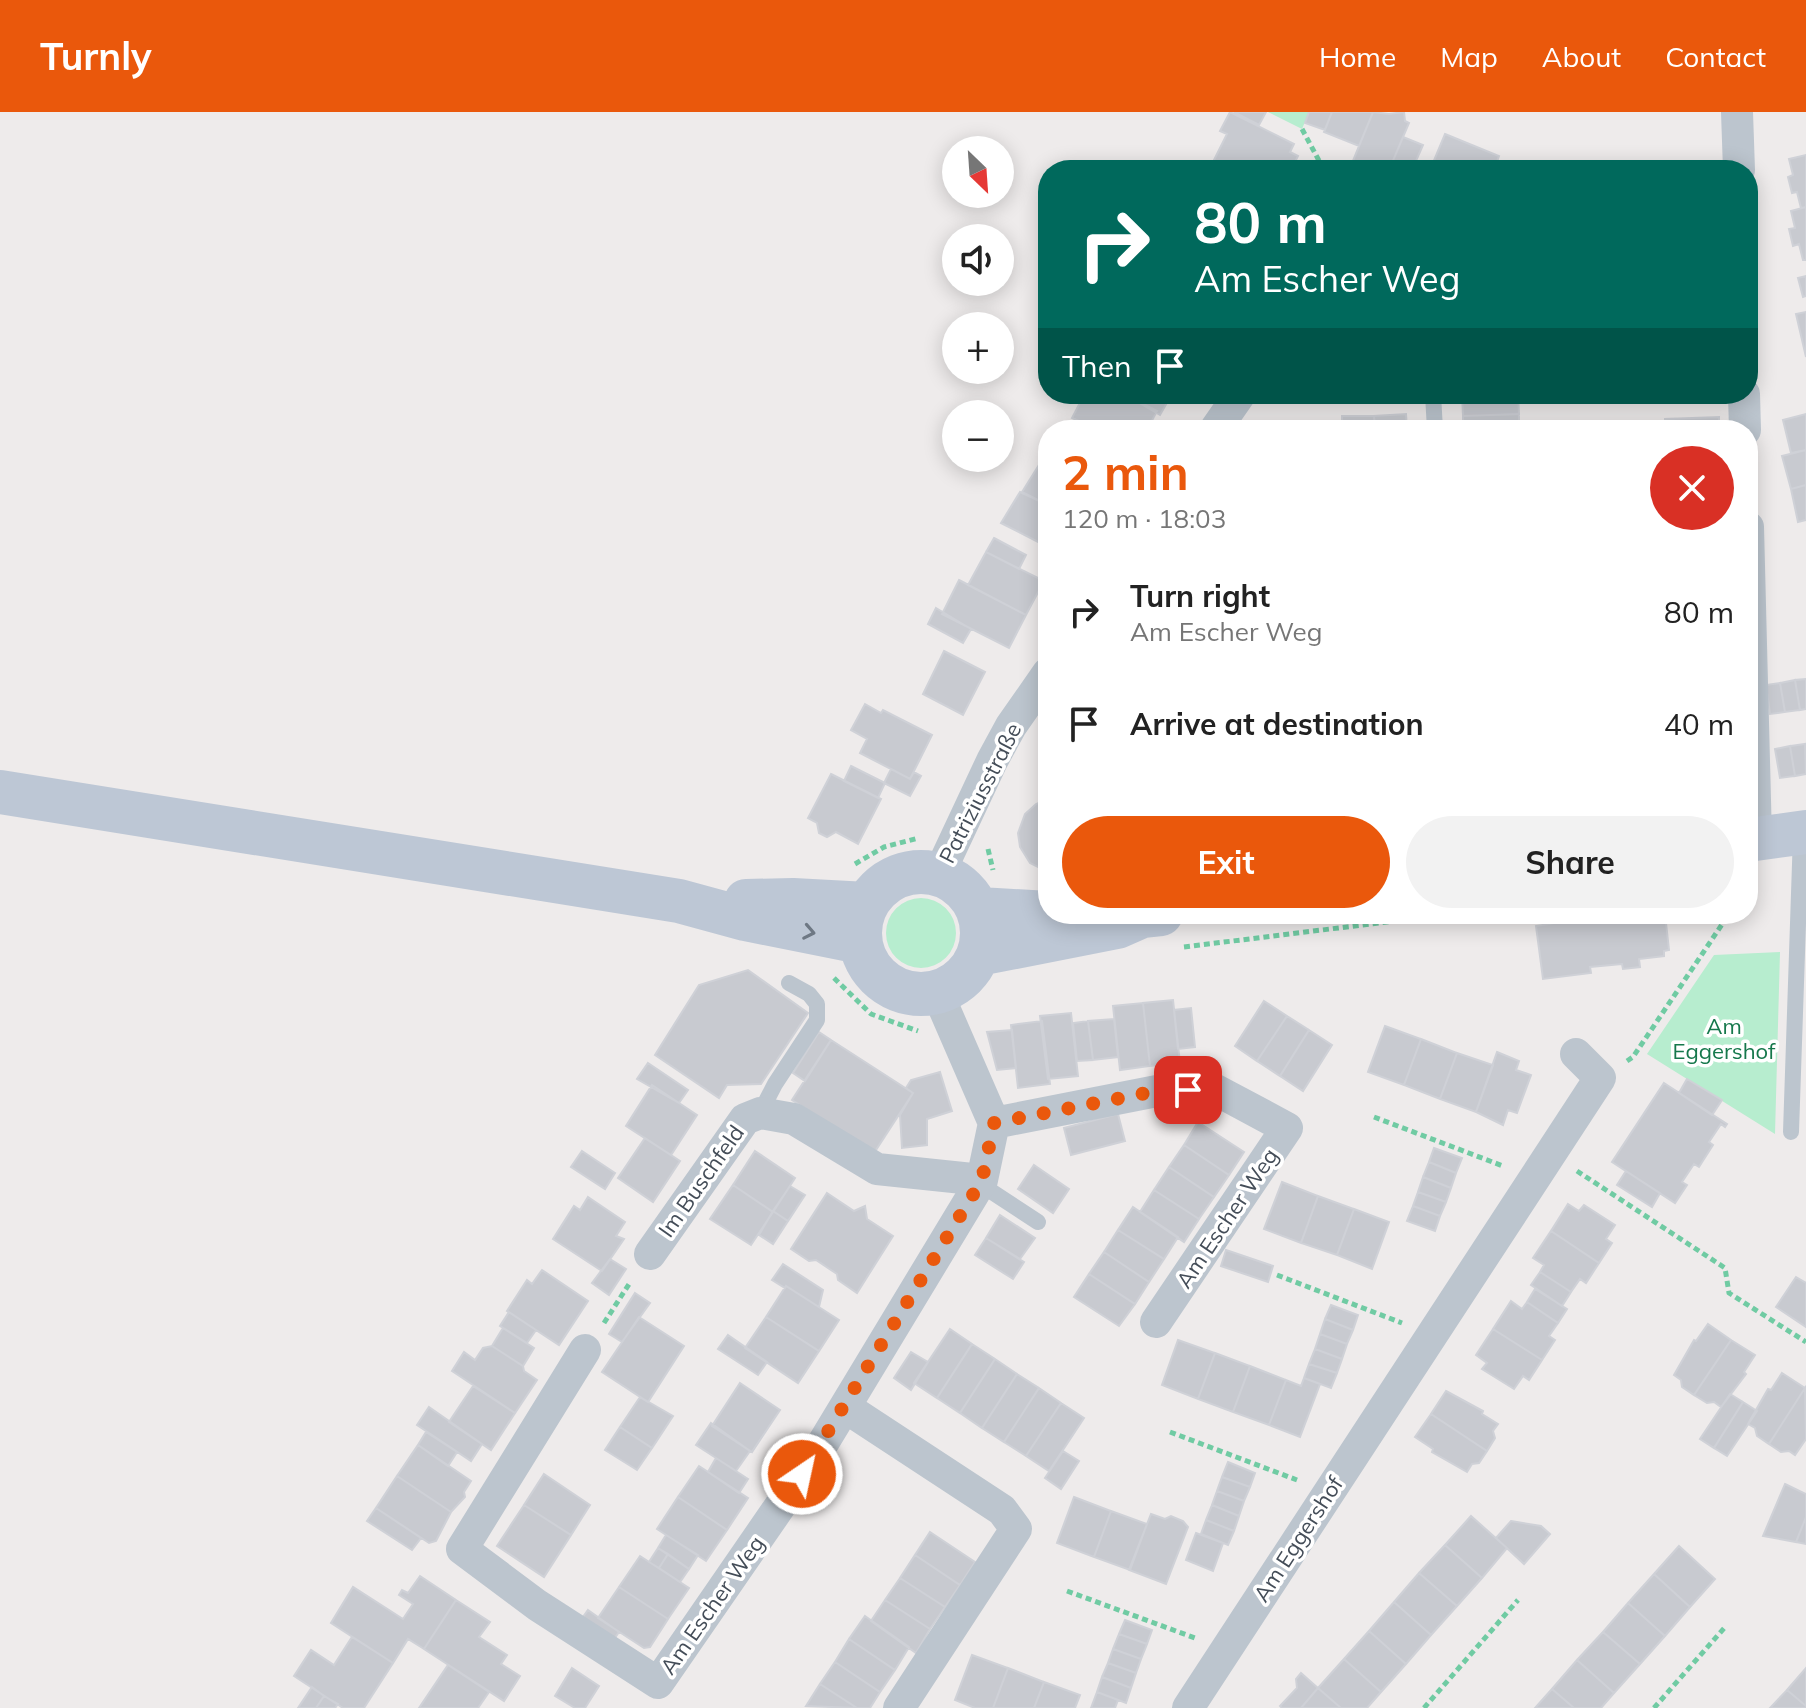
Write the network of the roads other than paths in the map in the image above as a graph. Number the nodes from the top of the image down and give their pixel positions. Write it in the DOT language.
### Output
graph roads {
  1 [pos="1737,112"];
  2 [pos="1739,160"];
  3 [pos="1038,687"];
  4 [pos="0,792"];
  5 [pos="1804,832"];
  6 [pos="1758,839"];
  7 [pos="939,874"];
  8 [pos="979,909"];
  9 [pos="1038,912"];
  10 [pos="864,923"];
  11 [pos="1124,924"];
  12 [pos="979,954"];
  13 [pos="789,983"];
  14 [pos="937,992"];
  15 [pos="1576,1054"];
  16 [pos="760,1113"];
  17 [pos="994,1123"];
  18 [pos="1791,1132"];
  19 [pos="981,1182"];
  20 [pos="1038,1222"];
  21 [pos="650,1254"];
  22 [pos="1156,1322"];
  23 [pos="585,1350"];
  24 [pos="845,1407"];
  25 [pos="899,1708"];
  26 [pos="1188,1708"];
  1 -- 2 [label="street"];
  3 -- 7 [label="street, Patriziusstraße"];
  4 -- 10 [label="main road"];
  5 -- 6 [label="main road"];
  5 -- 18 [label="lane"];
  7 -- 8 [label="main road"];
  7 -- 10 [label="main road"];
  8 -- 9 [label="main road"];
  8 -- 12 [label="main road"];
  10 -- 14 [label="main road"];
  11 -- 12 [label="main road"];
  12 -- 14 [label="main road"];
  13 -- 16 [label="lane"];
  14 -- 17 [label="street"];
  15 -- 26 [label="street, Am Eggershof"];
  16 -- 19 [label="street, Im Buschfeld"];
  16 -- 21 [label="street, Im Buschfeld"];
  17 -- 19 [label="street, Am Escher Weg"];
  17 -- 22 [label="street, Am Escher Weg"];
  19 -- 20 [label="lane"];
  19 -- 24 [label="street, Am Escher Weg"];
  23 -- 24 [label="street, Am Escher Weg"];
  24 -- 25 [label="street"];
}
